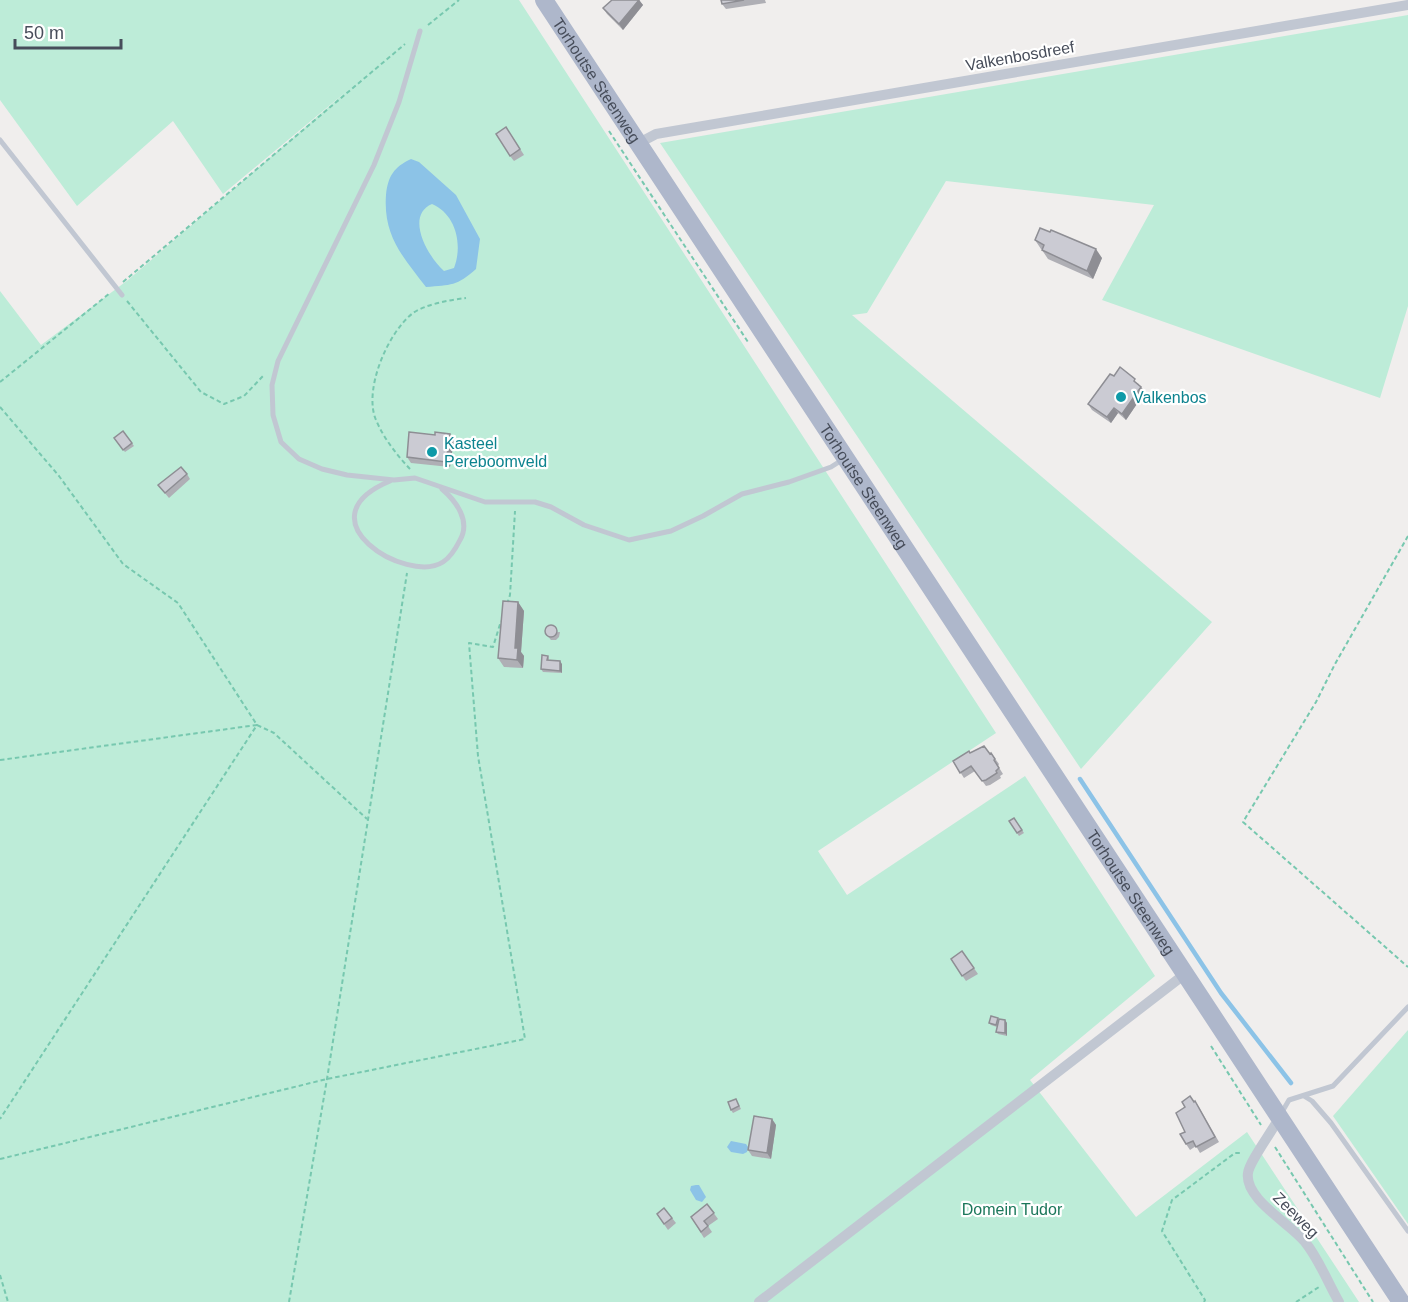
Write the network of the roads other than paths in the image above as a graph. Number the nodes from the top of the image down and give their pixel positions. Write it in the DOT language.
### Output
graph roads {
  1 [pos="544,0"];
  2 [pos="1408,4"];
  3 [pos="420,31"];
  4 [pos="0,140"];
  5 [pos="639,143"];
  6 [pos="122,295"];
  7 [pos="844,458"];
  8 [pos="394,480"];
  9 [pos="439,485"];
  10 [pos="1185,974"];
  11 [pos="1408,1007"];
  12 [pos="1304,1096"];
  13 [pos="1280,1118"];
  14 [pos="1408,1231"];
  15 [pos="759,1302"];
  16 [pos="1339,1302"];
  17 [pos="1401,1302"];
  1 -- 5 [label="main road, Torhoutse Steenweg"];
  2 -- 5 [label="street, Valkenbosdreef"];
  3 -- 8 [label="lane"];
  4 -- 6 [label="lane"];
  5 -- 7 [label="main road, Torhoutse Steenweg"];
  7 -- 9 [label="lane"];
  7 -- 10 [label="main road, Torhoutse Steenweg"];
  8 -- 9 [label="lane"];
  8 -- 9 [label="lane"];
  10 -- 13 [label="main road, Torhoutse Steenweg"];
  10 -- 15 [label="street, Torhoutse Steenweg"];
  11 -- 12 [label="lane"];
  12 -- 13 [label="lane"];
  12 -- 14 [label="lane"];
  13 -- 16 [label="street, Zeeweg"];
  13 -- 17 [label="main road, Torhoutse Steenweg"];
}
